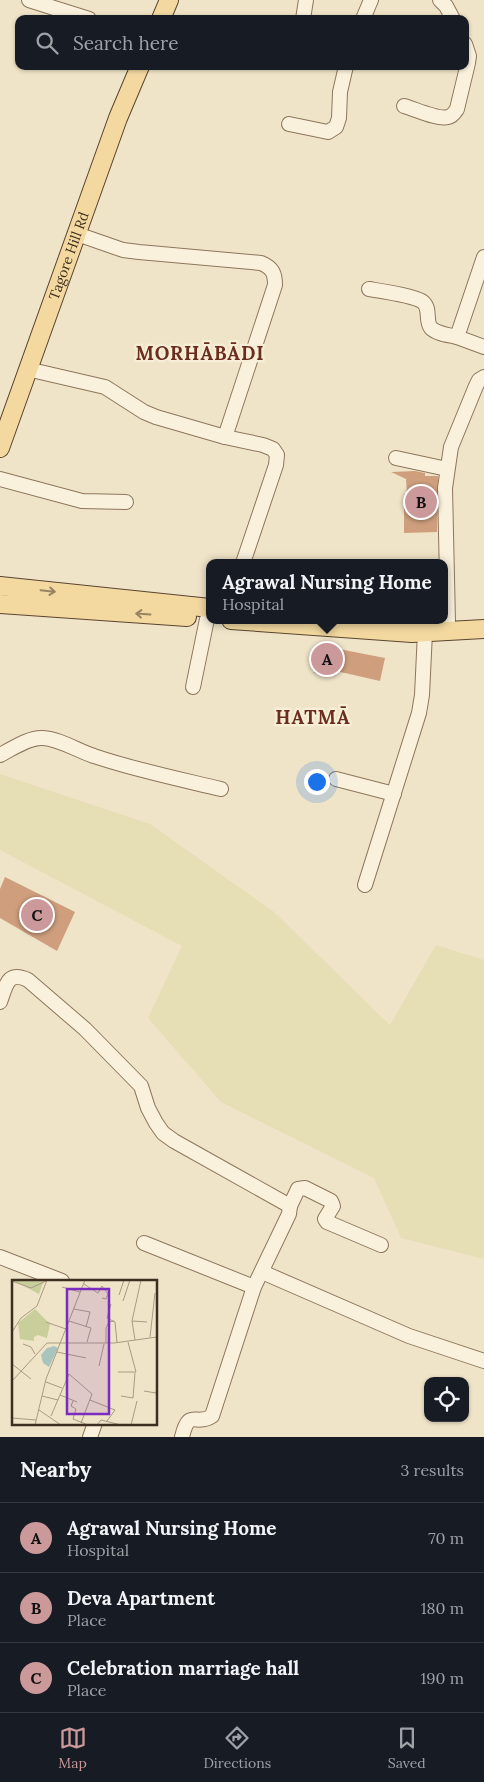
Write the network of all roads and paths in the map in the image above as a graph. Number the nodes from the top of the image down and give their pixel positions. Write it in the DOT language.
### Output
graph roads {
  1 [pos="29,0"];
  2 [pos="169,0"];
  3 [pos="306,0"];
  4 [pos="371,0"];
  5 [pos="440,0"];
  6 [pos="76,15"];
  7 [pos="163,15"];
  8 [pos="304,15"];
  9 [pos="365,15"];
  10 [pos="451,15"];
  11 [pos="138,70"];
  12 [pos="345,70"];
  13 [pos="466,70"];
  14 [pos="404,106"];
  15 [pos="289,124"];
  16 [pos="78,234"];
  17 [pos="484,256"];
  18 [pos="370,289"];
  19 [pos="457,337"];
  20 [pos="484,347"];
  21 [pos="27,369"];
  22 [pos="484,377"];
  23 [pos="225,437"];
  24 [pos="0,448"];
  25 [pos="396,458"];
  26 [pos="447,469"];
  27 [pos="0,480"];
  28 [pos="126,502"];
  29 [pos="244,559"];
  30 [pos="447,559"];
  31 [pos="0,586"];
  32 [pos="0,604"];
  33 [pos="206,615"];
  34 [pos="206,615"];
  35 [pos="484,619"];
  36 [pos="448,623"];
  37 [pos="207,624"];
  38 [pos="287,624"];
  39 [pos="401,624"];
  40 [pos="430,624"];
  41 [pos="484,629"];
  42 [pos="426,632"];
  43 [pos="193,687"];
  44 [pos="0,755"];
  45 [pos="336,779"];
  46 [pos="221,789"];
  47 [pos="394,794"];
  48 [pos="365,884"];
  49 [pos="0,1002"];
  50 [pos="290,1206"];
  51 [pos="144,1243"];
  52 [pos="381,1245"];
  53 [pos="0,1257"];
  54 [pos="262,1272"];
  55 [pos="59,1280"];
  56 [pos="254,1287"];
  57 [pos="484,1361"];
  58 [pos="95,1424"];
  59 [pos="90,1437"];
  60 [pos="182,1437"];
  1 -- 6 [label="street"];
  2 -- 7 [label="main road"];
  3 -- 8 [label="street"];
  4 -- 9 [label="street"];
  5 -- 10 [label="street"];
  11 -- 16 [label="main road, Tagore Hill Rd"];
  12 -- 15 [label="street"];
  13 -- 14 [label="street"];
  16 -- 21 [label="main road, Tagore Hill Rd"];
  16 -- 23 [label="street"];
  17 -- 19 [label="street"];
  18 -- 19 [label="street"];
  19 -- 20 [label="street"];
  21 -- 23 [label="street"];
  21 -- 24 [label="main road, Tagore Hill Rd"];
  22 -- 26 [label="street"];
  23 -- 29 [label="street"];
  25 -- 26 [label="street"];
  26 -- 30 [label="street"];
  27 -- 28 [label="street"];
  31 -- 33 [label="main road, one-way"];
  34 -- 32 [label="main road, one-way"];
  35 -- 36 [label="main road"];
  37 -- 43 [label="street"];
  38 -- 42 [label="main road"];
  39 -- 40 [label="main road"];
  41 -- 42 [label="main road"];
  42 -- 47 [label="street"];
  44 -- 46 [label="street"];
  45 -- 47 [label="street"];
  47 -- 48 [label="street"];
  49 -- 50 [label="street"];
  50 -- 52 [label="street"];
  50 -- 54 [label="street"];
  51 -- 56 [label="street"];
  53 -- 55 [label="street"];
  54 -- 56 [label="street"];
  54 -- 57 [label="street"];
  56 -- 60 [label="street"];
  58 -- 59 [label="street"];
}
